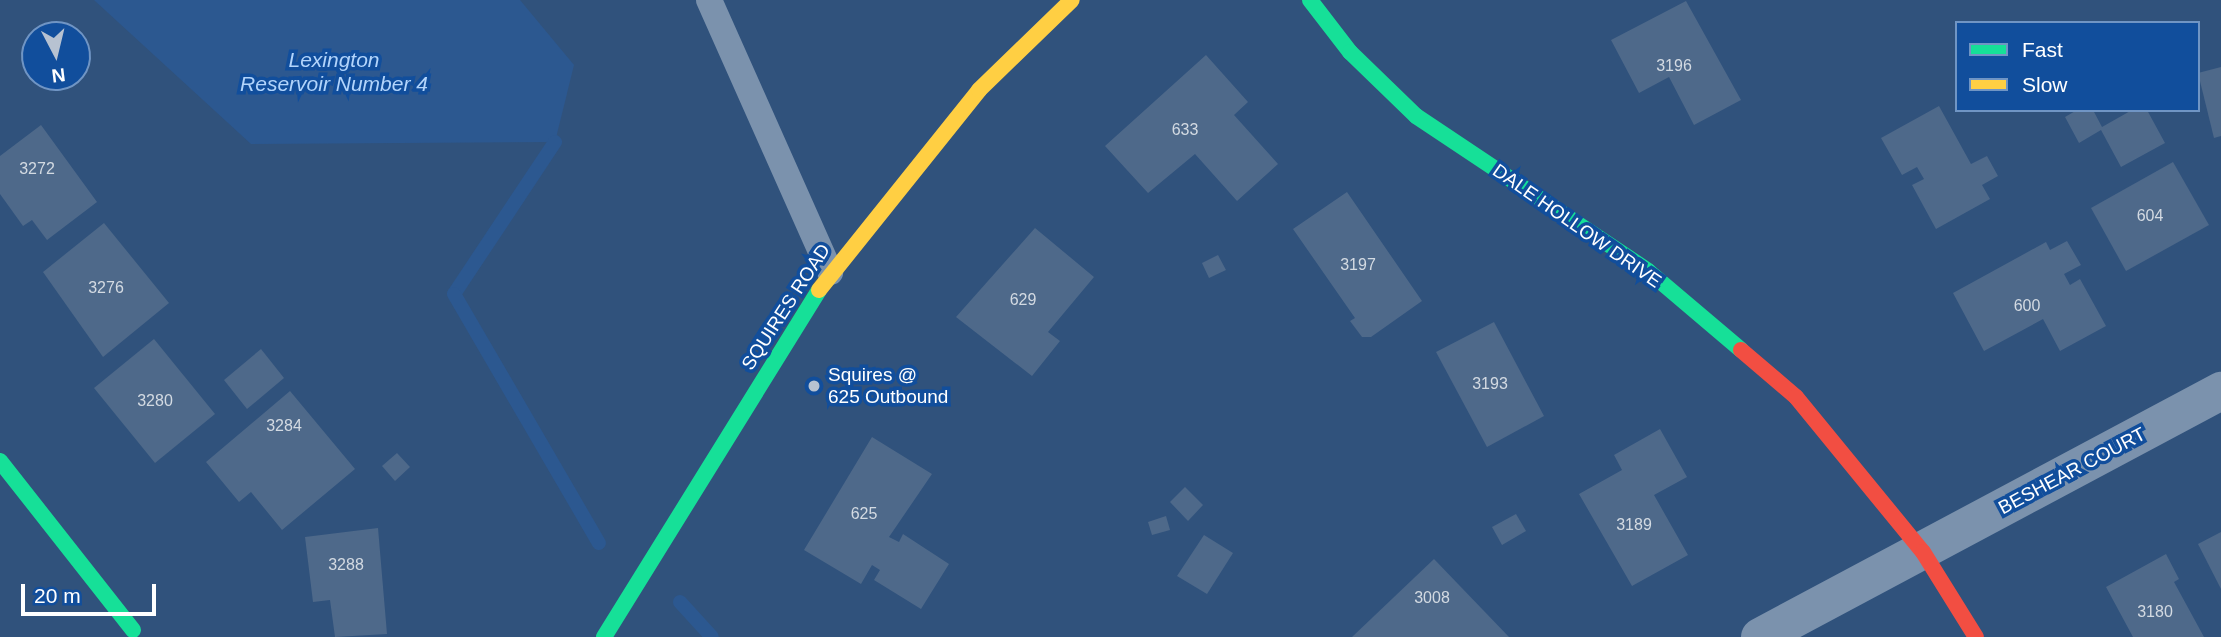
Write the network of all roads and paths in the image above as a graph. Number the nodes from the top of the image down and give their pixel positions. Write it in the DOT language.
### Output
graph roads {
  1 [pos="709,0"];
  2 [pos="1072,0"];
  3 [pos="1310,0"];
  4 [pos="830,272"];
  5 [pos="2221,391"];
  6 [pos="0,461"];
  7 [pos="1923,552"];
  8 [pos="133,630"];
  9 [pos="604,637"];
  10 [pos="1760,637"];
  11 [pos="1976,637"];
  1 -- 4 [label="lane"];
  2 -- 4 [label="street, SQUIRES ROAD"];
  3 -- 7 [label="street, DALE HOLLOW DRIVE"];
  4 -- 9 [label="street, SQUIRES ROAD"];
  5 -- 7 [label="street, BESHEAR COURT"];
  6 -- 8 [label="street"];
  7 -- 10 [label="street"];
  7 -- 11 [label="street, DALE HOLLOW DRIVE"];
}
